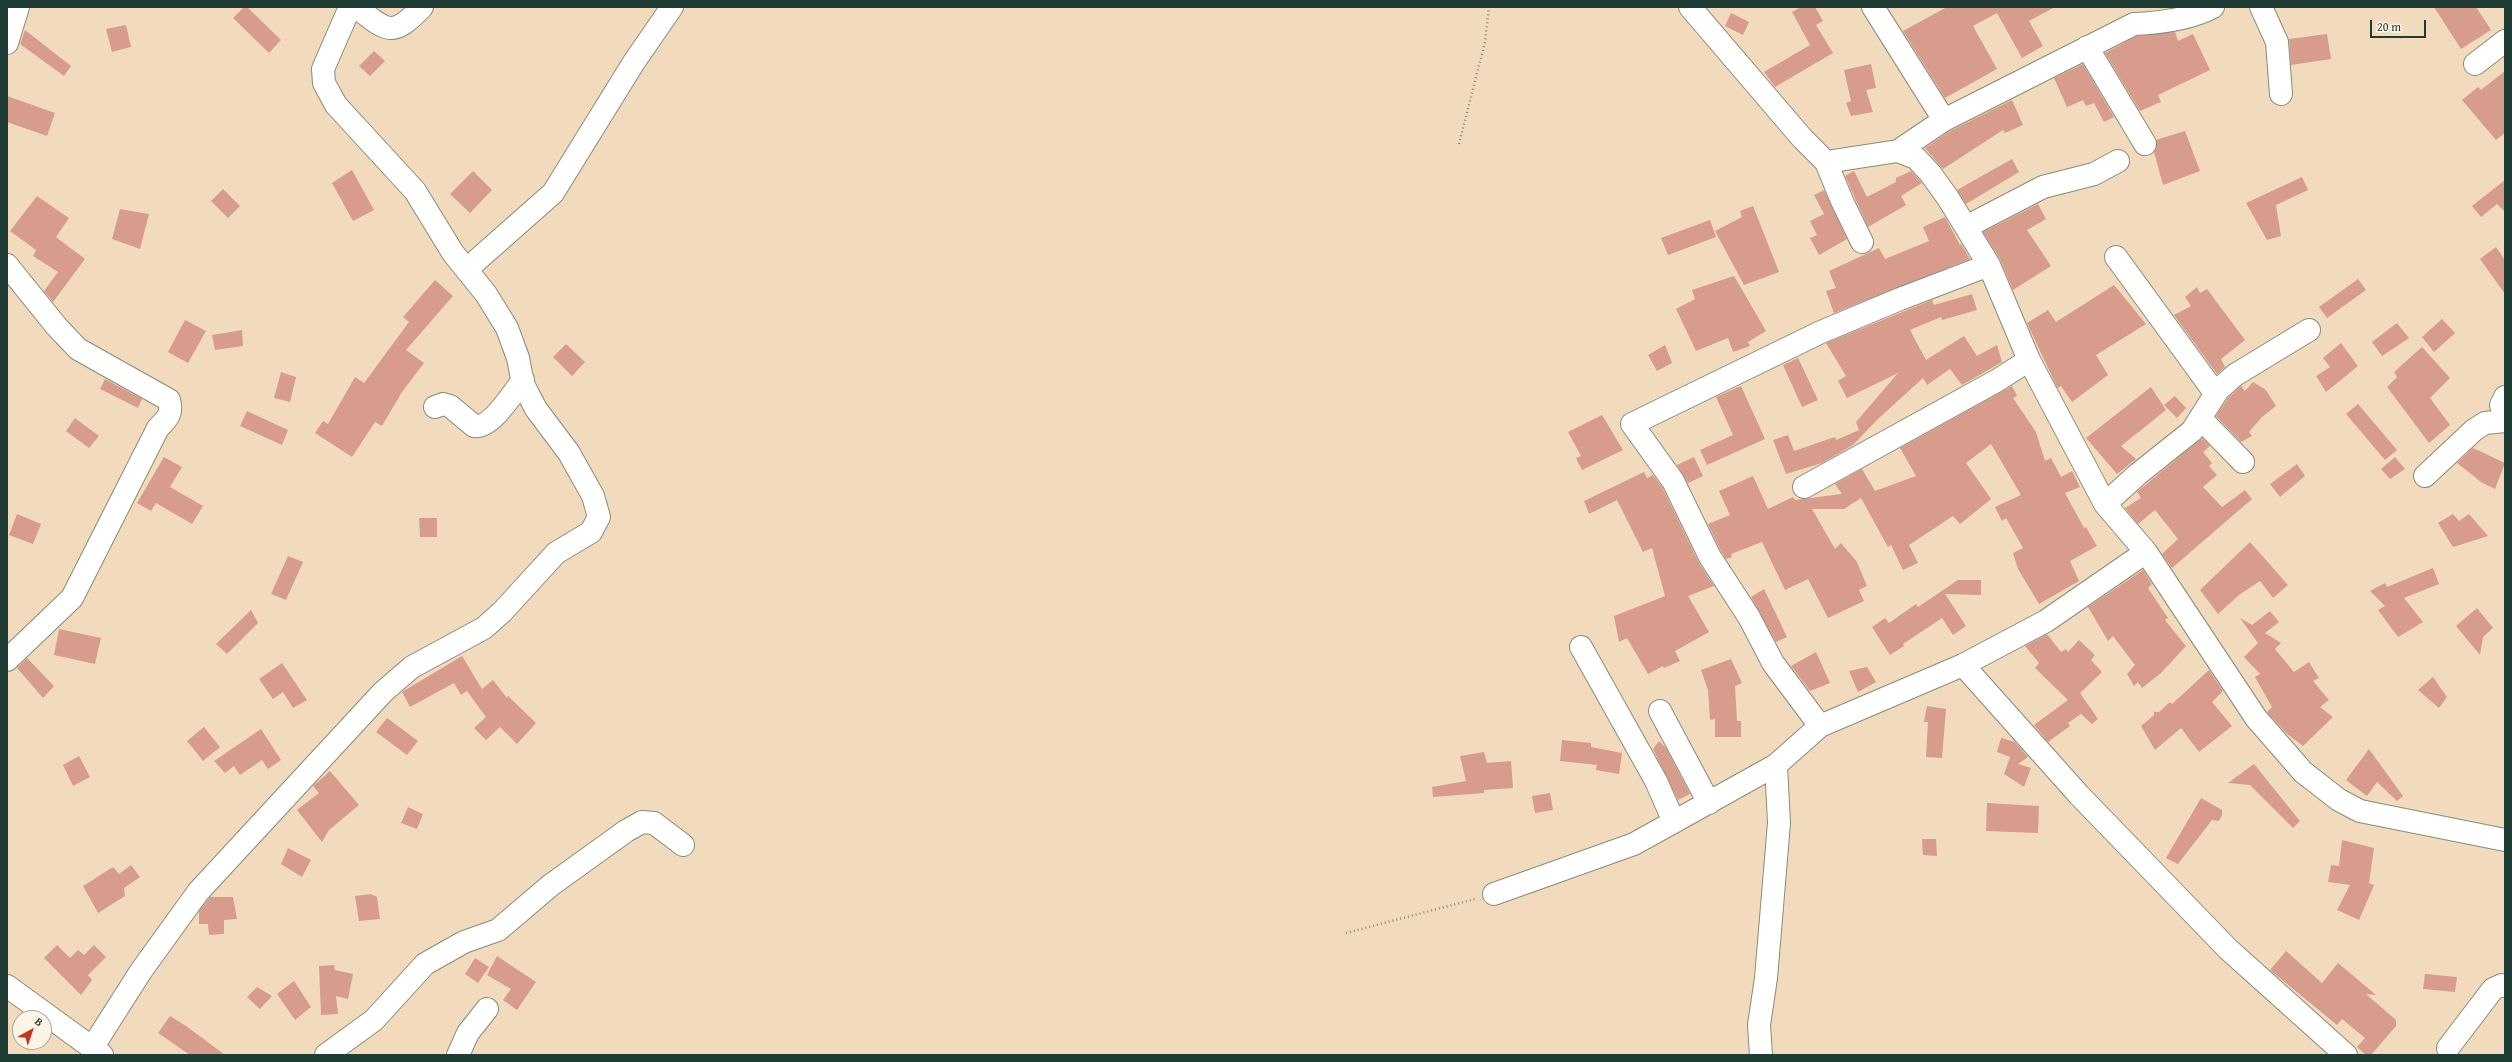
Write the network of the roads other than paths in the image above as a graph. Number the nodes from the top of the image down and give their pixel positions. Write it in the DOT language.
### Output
graph roads {
  1 [pos="18,7"];
  2 [pos="350,7"];
  3 [pos="356,7"];
  4 [pos="422,7"];
  5 [pos="672,7"];
  6 [pos="1690,7"];
  7 [pos="1873,7"];
  8 [pos="2213,7"];
  9 [pos="2261,7"];
  10 [pos="2505,41"];
  11 [pos="7,43"];
  12 [pos="2087,47"];
  13 [pos="2475,64"];
  14 [pos="2280,94"];
  15 [pos="1944,120"];
  16 [pos="2144,144"];
  17 [pos="1898,150"];
  18 [pos="2118,161"];
  19 [pos="1826,162"];
  20 [pos="1966,227"];
  21 [pos="1862,242"];
  22 [pos="2116,257"];
  23 [pos="7,265"];
  24 [pos="1989,265"];
  25 [pos="467,269"];
  26 [pos="2309,330"];
  27 [pos="2029,360"];
  28 [pos="523,380"];
  29 [pos="2215,393"];
  30 [pos="2505,397"];
  31 [pos="435,406"];
  32 [pos="2200,419"];
  33 [pos="2505,421"];
  34 [pos="2244,462"];
  35 [pos="2425,476"];
  36 [pos="1804,487"];
  37 [pos="2105,504"];
  38 [pos="2146,552"];
  39 [pos="1581,647"];
  40 [pos="7,660"];
  41 [pos="1963,665"];
  42 [pos="1660,712"];
  43 [pos="1820,726"];
  44 [pos="1776,764"];
  45 [pos="1709,803"];
  46 [pos="1674,822"];
  47 [pos="2505,840"];
  48 [pos="683,845"];
  49 [pos="1494,894"];
  50 [pos="7,986"];
  51 [pos="2505,986"];
  52 [pos="487,1009"];
  53 [pos="2448,1048"];
  54 [pos="97,1052"];
  55 [pos="326,1055"];
  56 [pos="458,1055"];
  57 [pos="1761,1055"];
  58 [pos="2346,1055"];
  1 -- 11 [label="street"];
  2 -- 25 [label="street"];
  3 -- 4 [label="street"];
  5 -- 25 [label="street"];
  6 -- 19 [label="street"];
  7 -- 15 [label="street"];
  8 -- 12 [label="street"];
  9 -- 14 [label="street"];
  10 -- 13 [label="street"];
  12 -- 15 [label="street"];
  12 -- 16 [label="street"];
  15 -- 17 [label="street"];
  17 -- 19 [label="street"];
  17 -- 20 [label="street"];
  18 -- 20 [label="street"];
  19 -- 21 [label="street"];
  20 -- 24 [label="street"];
  22 -- 29 [label="street"];
  23 -- 40 [label="street"];
  24 -- 27 [label="street"];
  24 -- 43 [label="street"];
  25 -- 28 [label="street"];
  26 -- 29 [label="street"];
  27 -- 36 [label="street"];
  27 -- 37 [label="street"];
  28 -- 31 [label="street"];
  28 -- 54 [label="street"];
  29 -- 32 [label="street"];
  30 -- 33 [label="street"];
  32 -- 34 [label="street"];
  32 -- 37 [label="street"];
  33 -- 35 [label="street"];
  37 -- 38 [label="street"];
  38 -- 41 [label="street"];
  38 -- 47 [label="street"];
  39 -- 46 [label="street"];
  41 -- 43 [label="street"];
  41 -- 58 [label="street"];
  42 -- 45 [label="street"];
  43 -- 44 [label="street"];
  44 -- 45 [label="street"];
  44 -- 57 [label="street"];
  45 -- 46 [label="street"];
  46 -- 49 [label="street"];
  48 -- 55 [label="street"];
  50 -- 54 [label="street"];
  51 -- 53 [label="street"];
  52 -- 56 [label="street"];
}
